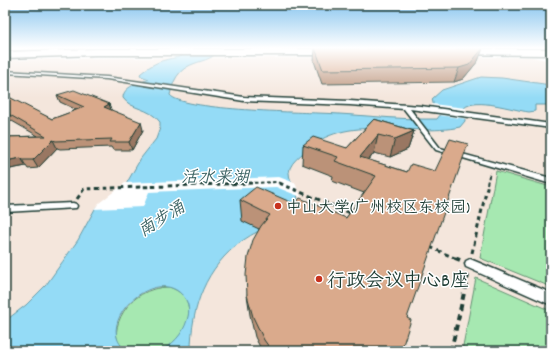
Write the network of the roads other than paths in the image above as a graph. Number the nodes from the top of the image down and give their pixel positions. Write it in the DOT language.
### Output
graph roads {
  1 [pos="550,65"];
  2 [pos="5,72"];
  3 [pos="551,76"];
  4 [pos="406,107"];
  5 [pos="551,126"];
  6 [pos="551,181"];
  7 [pos="73,206"];
  8 [pos="5,209"];
  9 [pos="470,264"];
  10 [pos="551,299"];
  1 -- 3 [label="lane"];
  2 -- 4 [label="lane"];
  4 -- 5 [label="lane"];
  4 -- 6 [label="lane"];
  7 -- 8 [label="lane"];
  9 -- 10 [label="lane"];
}
